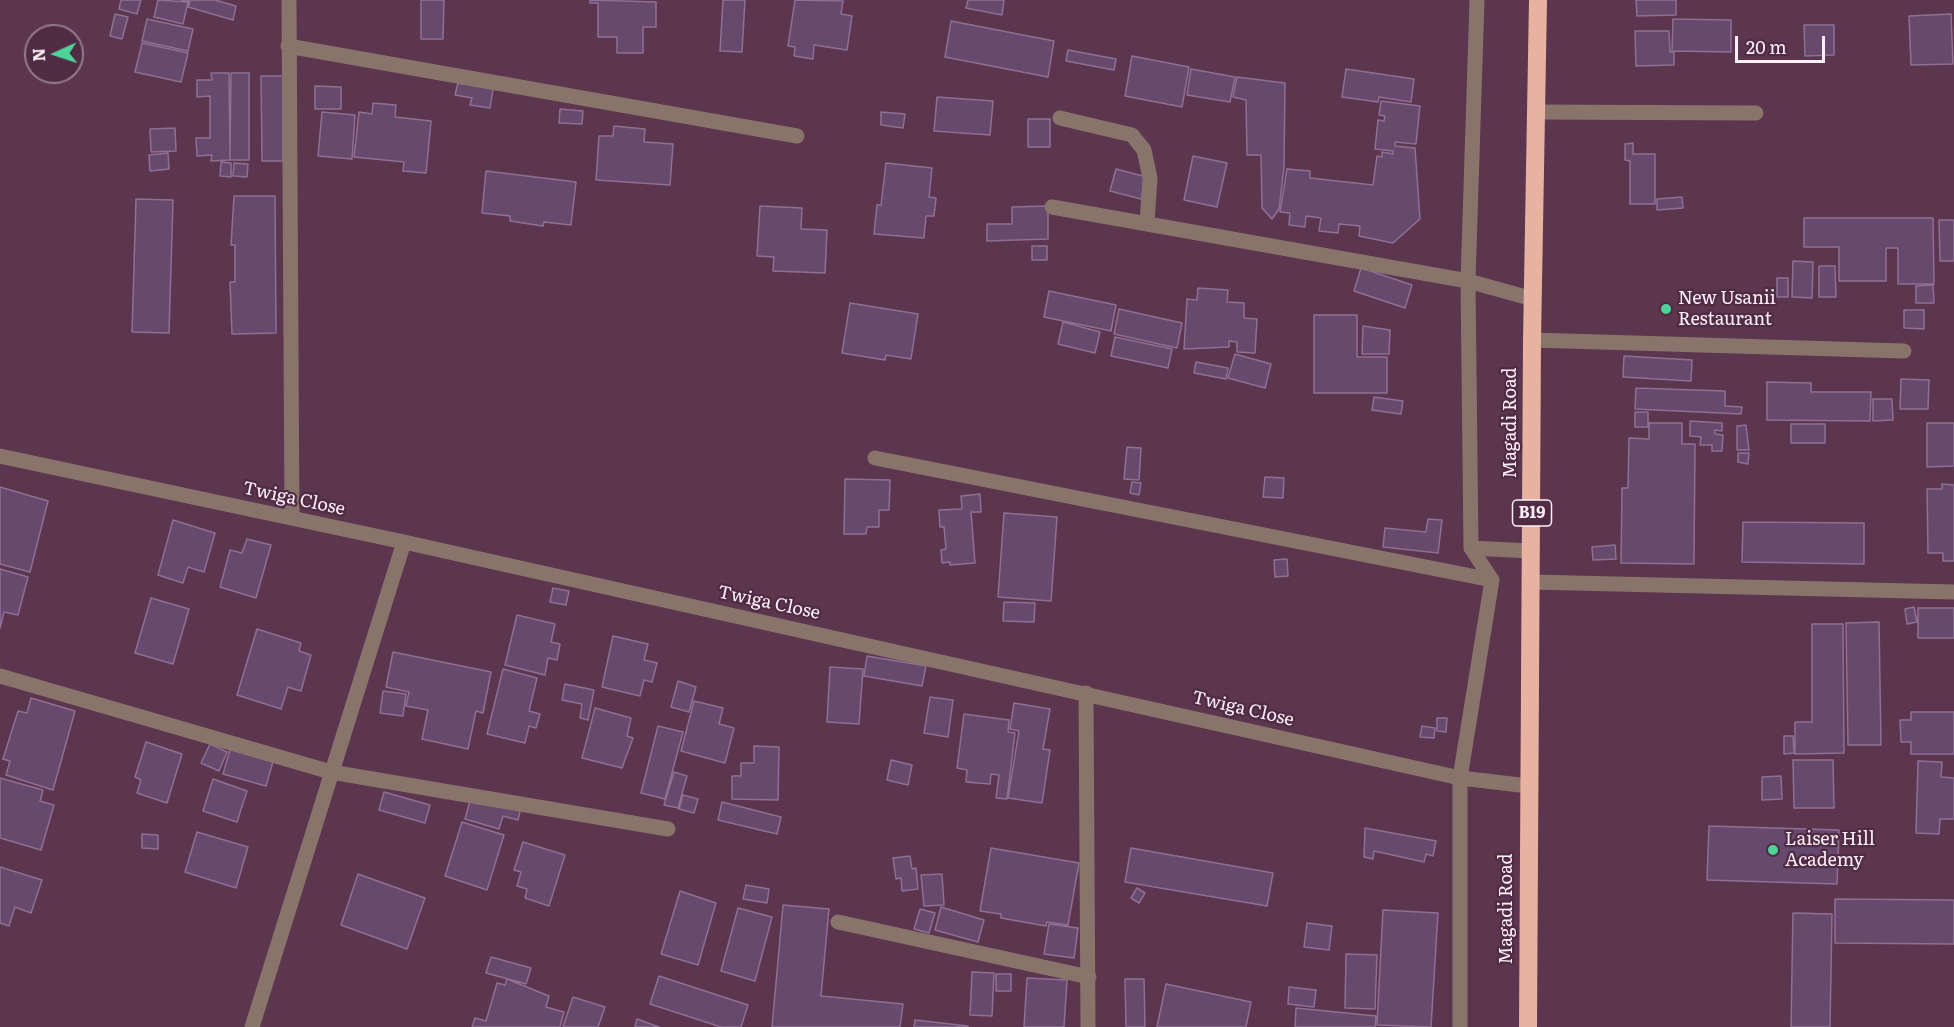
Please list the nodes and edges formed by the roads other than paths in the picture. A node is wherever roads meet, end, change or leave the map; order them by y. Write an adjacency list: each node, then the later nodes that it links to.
1 (289, 0): 4 (street)
2 (1477, 0): 11 (street)
3 (1538, 0): 5 (highway, Magadi Road / B19)
4 (288, 46): 8 (street); 17 (street)
5 (1535, 112): 6 (street); 12 (highway, Magadi Road / B19)
6 (1756, 113)
7 (1059, 118): 10 (street)
8 (797, 136)
9 (1052, 207): 10 (street)
10 (1147, 223): 11 (street)
11 (1468, 281): 12 (street); 19 (street)
12 (1533, 299): 13 (highway, Magadi Road / B19)
13 (1532, 340): 14 (street); 20 (highway, Magadi Road / B19)
14 (1904, 351)
15 (0, 456): 17 (street, Twiga Close)
16 (876, 458): 21 (street)
17 (292, 518): 18 (street, Twiga Close)
18 (404, 542): 25 (street, Twiga Close); 26 (street)
19 (1471, 548): 20 (street); 21 (street)
20 (1532, 551): 22 (highway, Magadi Road / B19)
21 (1492, 580): 27 (street)
22 (1531, 582): 23 (street); 28 (highway, Magadi Road / B19)
23 (1954, 592)
24 (0, 676): 26 (street)
25 (1086, 693): 27 (street, Twiga Close); 31 (street)
26 (331, 772): 29 (street); 32 (street)
27 (1460, 778): 28 (street, Twiga Close); 34 (street)
28 (1529, 786): 35 (highway, Magadi Road / B19)
29 (668, 830)
30 (838, 922): 31 (street)
31 (1089, 977): 33 (street)
32 (252, 1027)
33 (1088, 1027)
34 (1460, 1027)
35 (1528, 1027)

